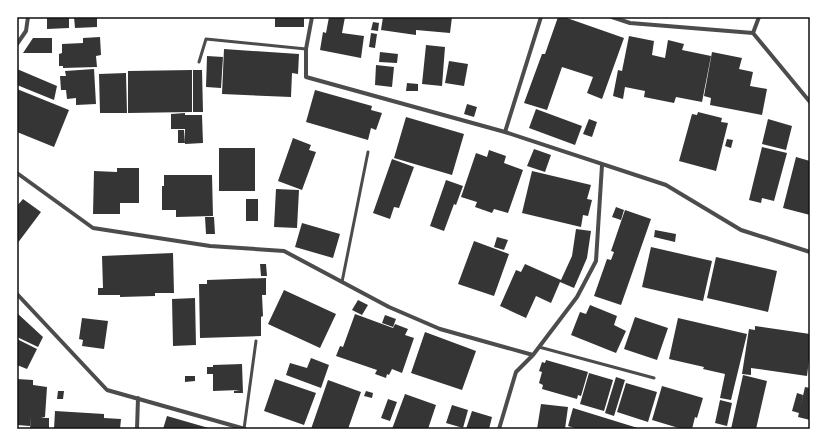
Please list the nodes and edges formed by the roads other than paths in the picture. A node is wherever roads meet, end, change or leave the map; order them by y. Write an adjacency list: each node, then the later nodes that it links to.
1 (28, 17): 7 (street)
2 (312, 17): 8 (street)
3 (541, 17): 11 (street)
4 (612, 17): 6 (street)
5 (759, 17): 6 (street)
6 (753, 33): 10 (street)
7 (17, 44)
8 (306, 49): 9 (lane); 11 (street)
9 (199, 62)
10 (810, 102)
11 (505, 132): 13 (street)
12 (368, 152): 16 (lane)
13 (602, 164): 15 (street); 19 (street)
14 (17, 173): 16 (street)
15 (810, 252)
16 (342, 282): 20 (street)
17 (17, 294): 22 (street)
18 (256, 342): 24 (lane)
19 (539, 347): 20 (street); 21 (lane)
20 (533, 355): 25 (street)
21 (654, 378)
22 (138, 398): 23 (street); 24 (street)
23 (137, 429)
24 (245, 429)
25 (499, 429)

